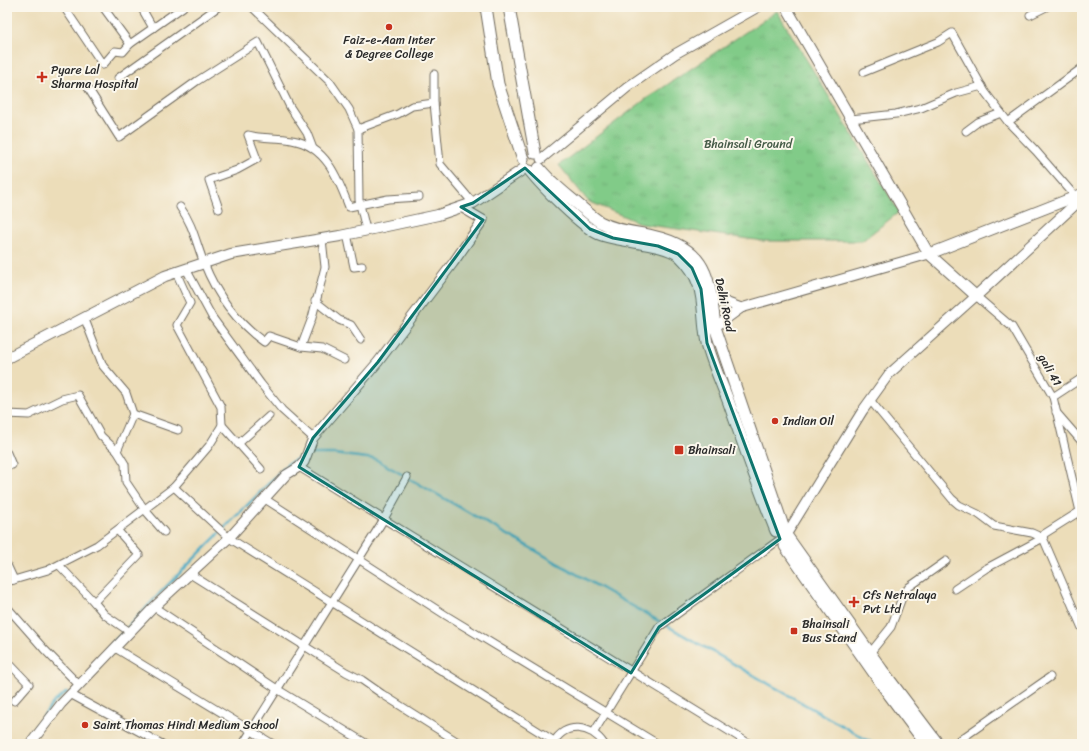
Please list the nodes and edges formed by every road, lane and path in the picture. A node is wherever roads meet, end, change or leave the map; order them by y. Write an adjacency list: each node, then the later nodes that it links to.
1 (64, 7): 14 (street)
2 (103, 7): 14 (street)
3 (141, 7): 13 (street)
4 (183, 7): 13 (street)
5 (218, 7): 18 (street)
6 (252, 7): 25 (street)
7 (486, 7): 28 (main road)
8 (509, 7): 28 (main road)
9 (758, 7): 28 (street)
10 (786, 7): 23 (main road)
11 (1046, 7): 12 (street)
12 (1030, 15)
13 (153, 28): 14 (street)
14 (130, 44)
15 (1082, 68): 24 (street)
16 (864, 72): 19 (street)
17 (434, 74): 21 (street)
18 (118, 78)
19 (982, 86): 22 (street); 23 (street)
20 (88, 88): 27 (street)
21 (434, 103): 25 (street); 31 (street)
22 (1001, 113): 24 (street); 26 (street)
23 (851, 119): 39 (main road)
24 (1008, 122): 29 (street)
25 (358, 129): 32 (street)
26 (966, 131)
27 (312, 146): 32 (street); 35 (street)
28 (532, 163): 31 (main road); 44 (main road, Delhi Road)
29 (1080, 196): 39 (main road); 43 (main road)
30 (419, 197): 32 (street)
31 (473, 202): 34 (main road)
32 (360, 206): 36 (street)
33 (180, 207): 40 (street)
34 (461, 207): 36 (main road); 62 (street)
35 (219, 210)
36 (366, 230): 37 (main road)
37 (347, 234): 38 (main road); 41 (street)
38 (322, 239): 40 (main road); 45 (street)
39 (929, 254): 43 (main road); 46 (street)
40 (204, 263): 42 (main road); 50 (street)
41 (362, 266)
42 (181, 270): 47 (main road); 60 (street); 62 (street)
43 (976, 296): 54 (street, gali 41); 55 (street)
44 (707, 297): 46 (street); 48 (main road, Delhi Road)
45 (316, 301): 49 (street); 50 (street)
46 (741, 308): 48 (street)
47 (84, 317): 51 (main road); 58 (street)
48 (710, 328): 79 (main road, Delhi Road)
49 (360, 340)
50 (301, 347): 52 (street)
51 (7, 358)
52 (344, 360)
53 (1082, 378): 54 (street)
54 (1053, 397): 56 (street, gali 41)
55 (870, 400): 79 (street); 81 (street)
56 (1055, 412): 63 (street); 74 (street, gali 41)
57 (7, 414): 65 (street)
58 (133, 414): 61 (street); 65 (street)
59 (269, 416): 64 (street)
60 (222, 425): 64 (street); 71 (street)
61 (178, 430)
62 (311, 442): 67 (street)
63 (1082, 442)
64 (238, 444): 69 (street)
65 (117, 451): 73 (street)
66 (7, 453): 68 (street)
67 (302, 464): 72 (street); 75 (street)
68 (12, 465)
69 (261, 469)
70 (407, 477): 75 (street)
71 (174, 487): 73 (street); 80 (street)
72 (265, 499): 80 (street); 82 (street)
73 (145, 510): 77 (street); 78 (street)
74 (1081, 510): 76 (street, gali 41); 81 (street)
75 (384, 519): 82 (street); 99 (street)
76 (1082, 520)
77 (118, 530): 84 (street); 89 (street)
78 (164, 532)
79 (783, 537): 97 (main road); 99 (street); 120 (main road)
80 (229, 538): 86 (street); 90 (street)
81 (1043, 538): 88 (street); 93 (street)
82 (359, 558): 90 (street); 105 (street)
83 (946, 561): 97 (street)
84 (59, 564): 87 (street); 89 (street)
85 (7, 565): 87 (street)
86 (190, 574): 92 (street); 95 (street)
87 (10, 580)
88 (955, 589)
89 (94, 602): 94 (street)
90 (332, 602): 95 (street); 109 (street)
91 (7, 607): 101 (street)
92 (154, 607): 94 (street); 102 (street)
93 (1082, 628)
94 (130, 632): 96 (street)
95 (304, 646): 102 (street); 115 (street)
96 (115, 648): 101 (street); 106 (street)
97 (870, 653): 121 (main road)
98 (7, 661): 104 (street)
99 (631, 673): 105 (street); 119 (street)
100 (1050, 676): 122 (street)
101 (79, 685): 103 (street)
102 (277, 689): 106 (street); 114 (street)
103 (70, 694): 110 (street); 111 (street)
104 (14, 701)
105 (606, 712): 107 (street); 108 (street)
106 (251, 731): 112 (street); 113 (street)
107 (594, 732): 109 (street); 116 (street)
108 (646, 737): 117 (street); 118 (street)
109 (553, 742)
110 (30, 744)
111 (162, 744)
112 (243, 744)
113 (273, 744)
114 (367, 744)
115 (461, 744)
116 (604, 744)
117 (642, 744)
118 (658, 744)
119 (750, 744)
120 (926, 744)
121 (938, 744)
122 (954, 744)

